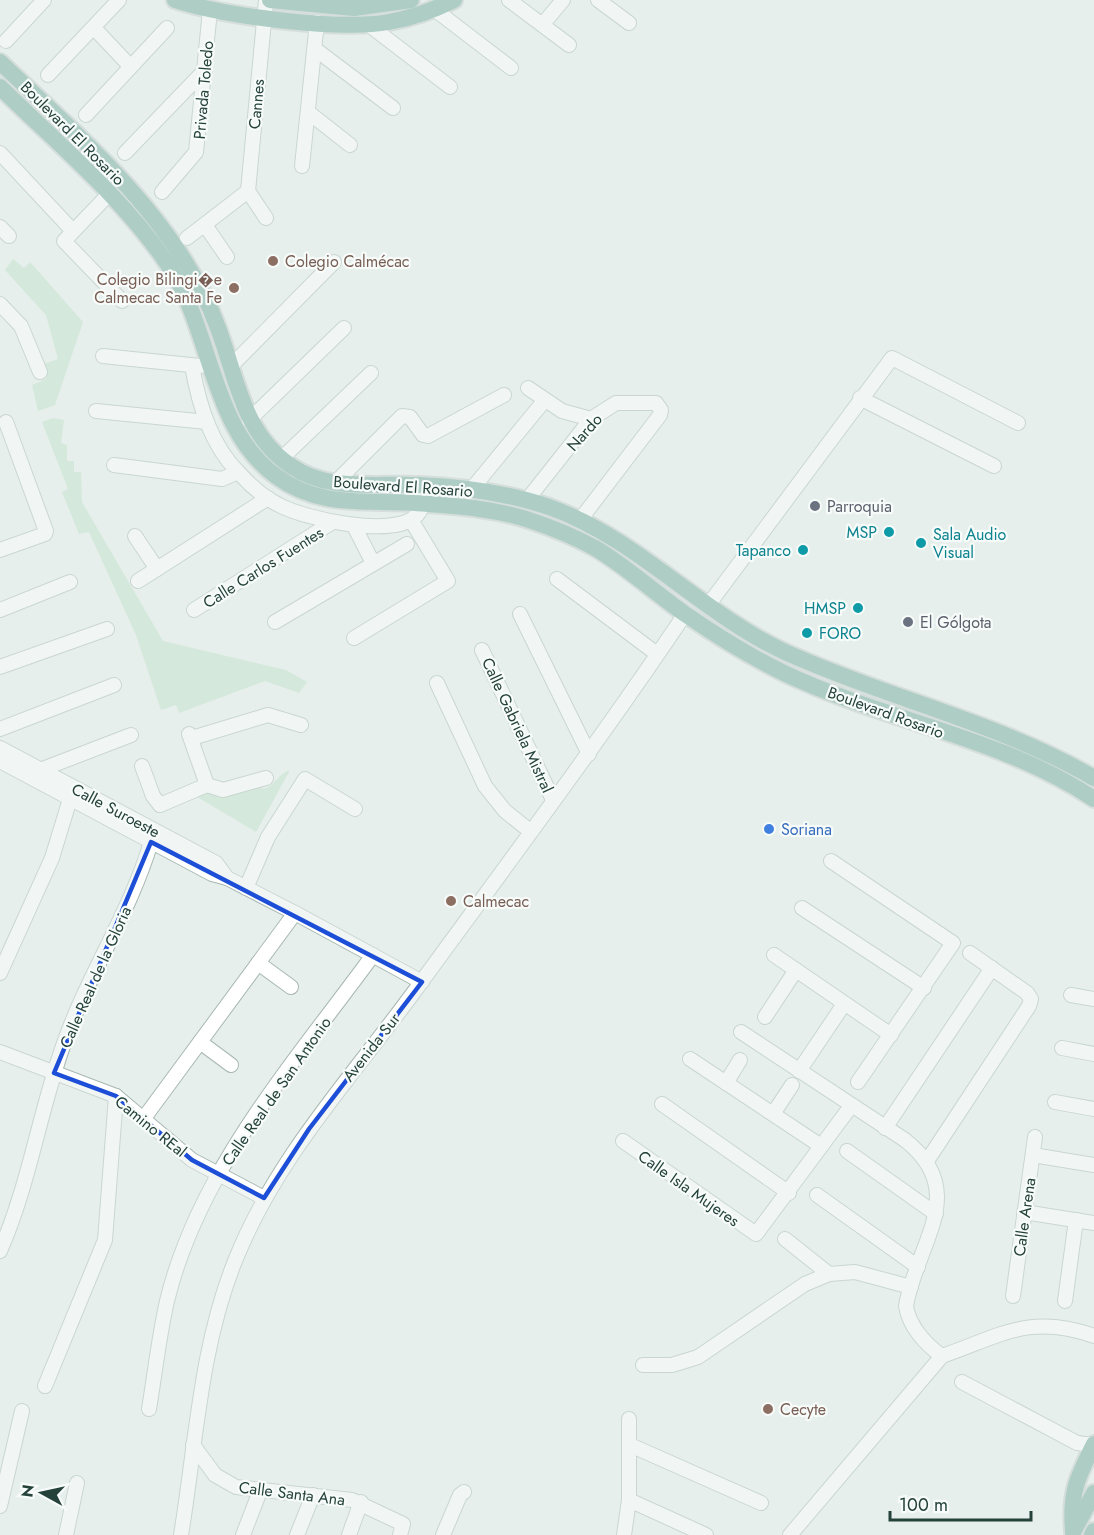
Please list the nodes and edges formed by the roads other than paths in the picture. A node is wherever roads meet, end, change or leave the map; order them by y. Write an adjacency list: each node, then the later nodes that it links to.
1 (44, 0): 20 (street)
2 (119, 0): 18 (street)
3 (175, 0): 12 (main road)
4 (266, 0): 13 (street, Cannes)
5 (270, 0): 6 (main road)
6 (411, 0)
7 (454, 0): 11 (main road)
8 (509, 0): 16 (street)
9 (563, 0): 16 (street)
10 (598, 0): 15 (street)
11 (434, 9): 17 (main road); 25 (street)
12 (210, 10): 13 (main road); 26 (street, Privada Toledo)
13 (263, 17): 14 (main road); 37 (street, Cannes)
14 (317, 22): 17 (main road); 22 (street)
15 (629, 23)
16 (543, 24): 21 (street)
17 (369, 25): 29 (street)
18 (94, 28): 24 (street); 27 (street)
19 (167, 28): 24 (street)
20 (6, 41)
21 (569, 45)
22 (315, 49): 30 (street); 31 (street)
23 (0, 62): 51 (main road, Boulevard El Rosario)
24 (130, 66): 32 (street)
25 (511, 68)
26 (205, 70): 35 (street); 38 (street, Privada Toledo)
27 (48, 75)
28 (0, 87): 39 (main road, Boulevard El Rosario)
29 (450, 87)
30 (393, 108)
31 (308, 112): 33 (street); 36 (street)
32 (86, 115)
33 (350, 145)
34 (0, 153): 42 (street)
35 (125, 153)
36 (302, 166)
37 (248, 191): 40 (street); 41 (street)
38 (162, 192)
39 (109, 194): 42 (street); 50 (main road, Boulevard El Rosario)
40 (266, 218)
41 (205, 225): 43 (street); 44 (street)
42 (72, 230): 46 (street)
43 (187, 238)
44 (227, 257)
45 (334, 262): 51 (street)
46 (122, 301)
47 (0, 304): 53 (street)
48 (344, 328): 61 (street)
49 (103, 356): 52 (street)
50 (212, 365): 52 (street); 74 (main road, Boulevard El Rosario)
51 (232, 365): 61 (main road, Boulevard El Rosario)
52 (192, 366): 63 (street)
53 (40, 372)
54 (371, 373): 65 (street)
55 (528, 388): 58 (street)
56 (504, 396): 69 (street)
57 (860, 398): 64 (street); 67 (street); 87 (street)
58 (544, 401): 60 (street); 71 (street)
59 (96, 411): 63 (street)
60 (591, 419): 73 (street, Nardo); 76 (street, Nardo)
61 (249, 420): 65 (main road, Boulevard El Rosario)
62 (6, 422): 81 (street)
63 (207, 422): 68 (street)
64 (1018, 423)
65 (281, 459): 69 (main road, Boulevard El Rosario)
66 (114, 465): 68 (street)
67 (994, 466)
68 (238, 472): 72 (street)
69 (335, 483): 70 (main road, Boulevard El Rosario)
70 (420, 485): 71 (main road, Boulevard El Rosario); 74 (street)
71 (471, 490): 73 (main road, Boulevard El Rosario)
72 (268, 498): 77 (street); 83 (street)
73 (527, 500): 76 (main road, Boulevard El Rosario)
74 (422, 504): 75 (street); 91 (main road, Boulevard El Rosario)
75 (411, 520): 78 (street); 94 (street)
76 (580, 520): 87 (main road, Boulevard El Rosario)
77 (331, 523): 78 (street); 89 (street, Calle Carlos Fuentes)
78 (354, 526): 82 (street)
79 (135, 536): 83 (street)
80 (407, 544): 82 (street)
81 (0, 550)
82 (373, 563): 92 (street)
83 (157, 569): 85 (street)
84 (557, 579): 96 (street)
85 (138, 581)
86 (70, 582): 88 (street)
87 (709, 604): 97 (main road, Boulevard Rosario)
88 (0, 610)
89 (194, 610)
90 (520, 614): 106 (street)
91 (685, 614): 96 (street, Avenida Sur); 99 (main road, Boulevard Rosario)
92 (275, 621)
93 (107, 629): 98 (street)
94 (354, 638)
95 (482, 650): 115 (street, Calle Gabriela Mistral)
96 (657, 654): 106 (street, Avenida Sur)
97 (797, 656): 99 (main road); 111 (main road, Boulevard Rosario)
98 (0, 667)
99 (787, 674): 114 (main road, Boulevard Rosario)
100 (437, 683): 119 (street)
101 (114, 685): 103 (street)
102 (301, 725): 112 (street)
103 (0, 729)
104 (131, 735): 109 (street)
105 (0, 748): 109 (street, Calle Suroeste)
106 (589, 754): 115 (street, Avenida Sur)
107 (0, 761): 113 (street, Calle Suroeste)
108 (142, 766): 116 (street)
109 (40, 770): 118 (street, Calle Suroeste)
110 (266, 778): 112 (street)
111 (1094, 778)
112 (207, 785): 116 (street)
113 (70, 799): 120 (street, Calle Suroeste); 132 (street)
114 (1094, 799)
115 (553, 800): 119 (street, Avenida Sur)
116 (160, 805): 118 (street)
117 (355, 809): 123 (street)
118 (148, 826): 122 (street, Calle Suroeste)
119 (530, 831): 133 (street, Avenida Sur)
120 (151, 842): 122 (street, Calle Suroeste); 150 (street, Calle Real de la Gloria)
121 (831, 861): 135 (street)
122 (227, 878): 123 (street, Calle Suroeste)
123 (246, 888): 125 (street, Calle Suroeste)
124 (802, 908): 135 (street)
125 (295, 913): 127 (street, Calle Suroeste); 129 (street)
126 (970, 953): 130 (street)
127 (373, 955): 133 (street, Calle Suroeste); 169 (street, Calle Real de San Antonio)
128 (774, 955): 131 (street)
129 (258, 963): 134 (street); 142 (street)
130 (992, 968): 161 (street); 167 (street)
131 (796, 970): 138 (street); 139 (street)
132 (0, 973)
133 (422, 982): 172 (street, Avenida Sur)
134 (291, 987)
135 (924, 988): 141 (street)
136 (1071, 995): 137 (street)
137 (1094, 999)
138 (844, 1004): 141 (street); 149 (street)
139 (765, 1017)
140 (741, 1032): 149 (street)
141 (891, 1035): 151 (street)
142 (200, 1042): 148 (street); 160 (street)
143 (1062, 1048): 145 (street)
144 (0, 1052): 150 (street, Camino REal)
145 (1094, 1054)
146 (690, 1059): 152 (street)
147 (740, 1060): 152 (street)
148 (231, 1065)
149 (799, 1071): 157 (street)
150 (54, 1073): 154 (street, Camino REal); 178 (street, Calle Real de la Gloria)
151 (858, 1082)
152 (726, 1083): 159 (street)
153 (792, 1085): 159 (street)
154 (116, 1096): 160 (street, Camino REal); 188 (street)
155 (1055, 1102): 158 (street)
156 (662, 1104): 170 (street)
157 (851, 1106): 161 (street); 164 (street)
158 (1094, 1109)
159 (773, 1114): 164 (street)
160 (144, 1118): 169 (street, Camino REal)
161 (885, 1128): 167 (street)
162 (1035, 1137): 166 (street, Calle Arena)
163 (623, 1141): 170 (street, Calle Isla Mujeres)
164 (821, 1146): 170 (street)
165 (847, 1151): 174 (street)
166 (1033, 1155): 168 (street); 173 (street, Calle Arena)
167 (927, 1161): 174 (street)
168 (1094, 1165)
169 (219, 1175): 172 (street, Camino REal); 189 (street, Calle Real de San Antonio)
170 (789, 1193)
171 (817, 1195): 179 (street)
172 (264, 1198): 192 (street, Avenida Sur)
173 (1024, 1212): 175 (street); 182 (street, Calle Arena)
174 (936, 1214): 179 (street)
175 (1076, 1220): 176 (street); 183 (street)
176 (1094, 1223)
177 (785, 1239): 180 (street)
178 (0, 1251)
179 (918, 1267): 181 (street)
180 (830, 1274): 181 (street); 186 (street)
181 (910, 1287): 185 (street)
182 (1013, 1296)
183 (1065, 1301)
184 (1094, 1336): 185 (street)
185 (942, 1356): 215 (street)
186 (643, 1365)
187 (962, 1382): 194 (street)
188 (45, 1386)
189 (149, 1409)
190 (22, 1412): 203 (street)
191 (629, 1419): 193 (street)
192 (193, 1445): 196 (street, Calle Santa Ana); 208 (street, Avenida Sur)
193 (630, 1446): 200 (street); 202 (street)
194 (1088, 1448): 206 (main road)
195 (77, 1483): 207 (street)
196 (260, 1491): 199 (street, Calle Santa Ana); 209 (street)
197 (464, 1492): 212 (street)
198 (1094, 1493): 206 (main road)
199 (313, 1495): 201 (street, Calle Santa Ana); 210 (street)
200 (628, 1500): 213 (street); 214 (street)
201 (361, 1502): 204 (street, Calle Santa Ana); 211 (street)
202 (761, 1503)
203 (0, 1506)
204 (402, 1530)
205 (1094, 1531): 216 (main road)
206 (1072, 1533)
207 (66, 1535)
208 (181, 1535)
209 (243, 1535)
210 (297, 1535)
211 (349, 1535)
212 (443, 1535)
213 (624, 1535)
214 (706, 1535)
215 (790, 1535)
216 (1092, 1535)

